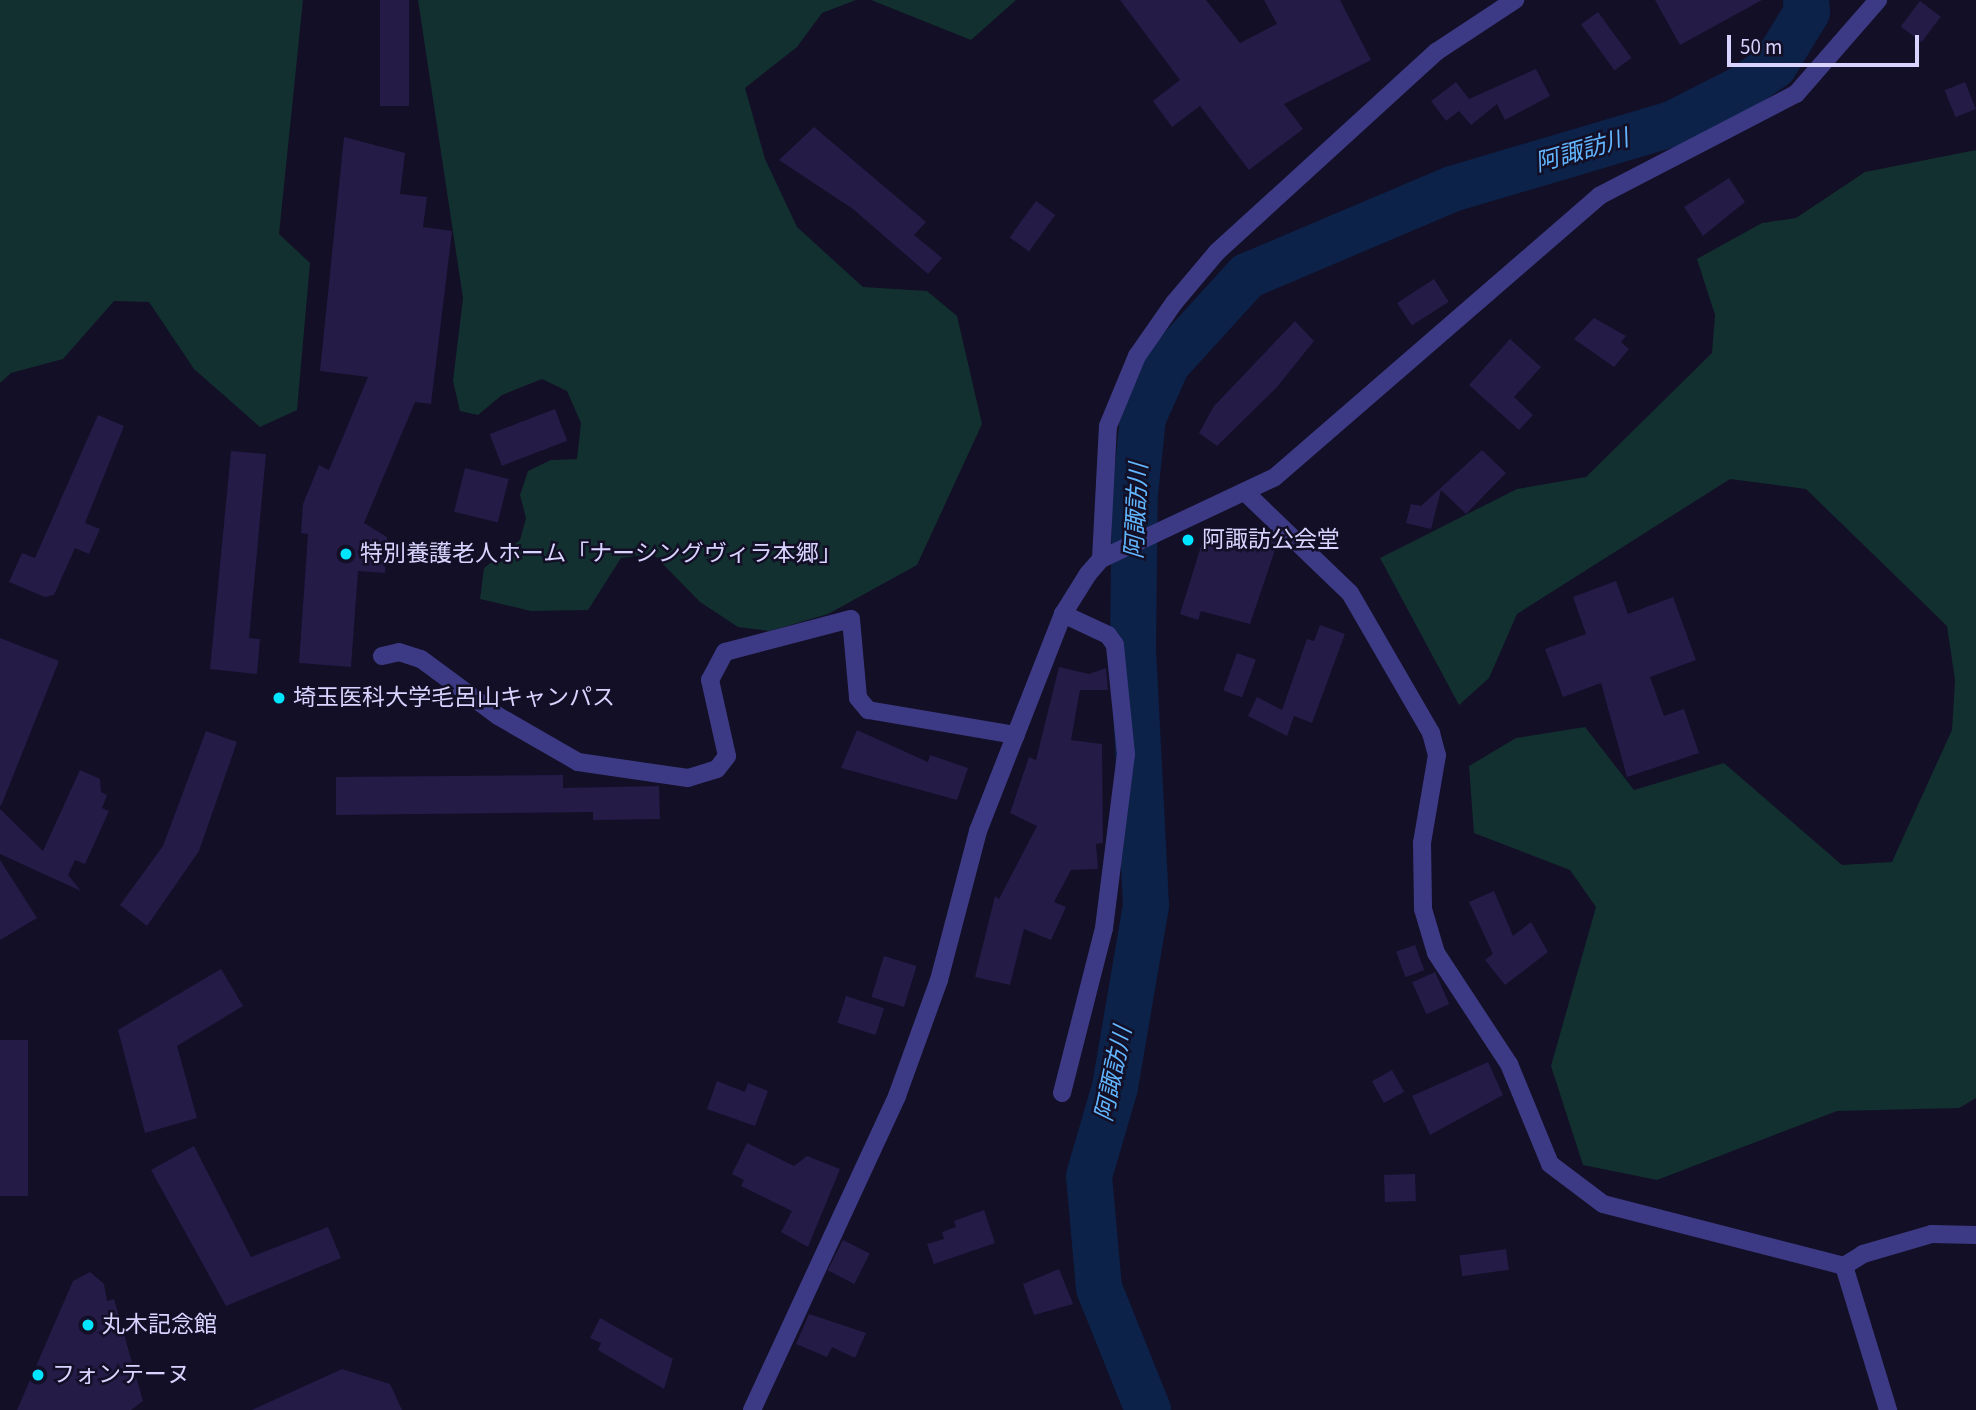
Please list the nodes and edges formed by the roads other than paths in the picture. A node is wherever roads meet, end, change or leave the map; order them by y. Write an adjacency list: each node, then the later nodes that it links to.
1 (1514, 0): 4 (street)
2 (1878, 0): 3 (street)
3 (1248, 495): 4 (street); 10 (street)
4 (1101, 559): 5 (street)
5 (1063, 614): 7 (street); 8 (street)
6 (382, 656): 7 (street)
7 (1016, 735): 11 (street)
8 (1062, 1093)
9 (1976, 1235): 10 (street)
10 (1844, 1266): 12 (street)
11 (752, 1410)
12 (1888, 1410)

